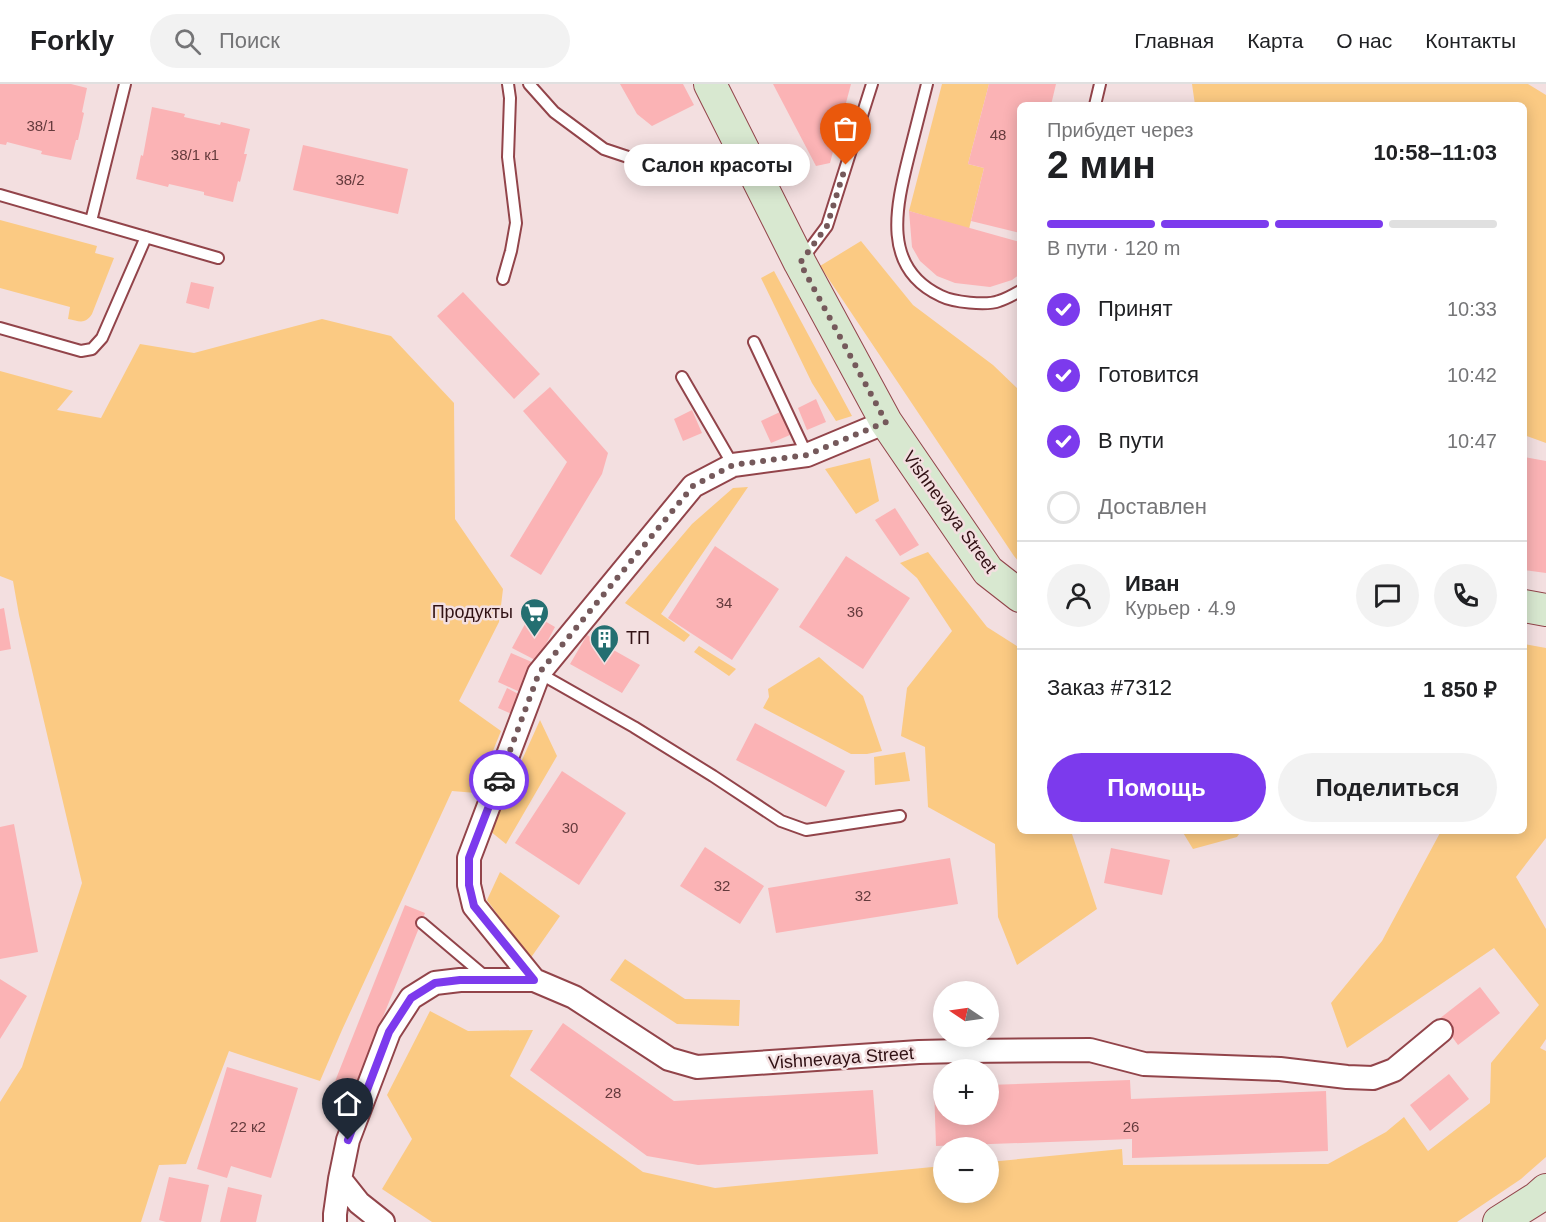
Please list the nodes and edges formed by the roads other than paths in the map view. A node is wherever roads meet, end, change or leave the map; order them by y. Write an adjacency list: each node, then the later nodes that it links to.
1 (125, 84): 11 (lane)
2 (508, 84): 15 (lane)
3 (529, 84): 9 (lane)
4 (710, 84): 9 (street, Vishnevaya Street)
5 (872, 84): 14 (lane)
6 (927, 84): 16 (lane)
7 (1100, 84): 8 (lane)
8 (1096, 102)
9 (745, 153): 14 (street, Vishnevaya Street)
10 (0, 195): 11 (lane)
11 (91, 221): 12 (lane)
12 (147, 237): 13 (lane); 17 (lane)
13 (218, 258)
14 (800, 263): 20 (street, Vishnevaya Street)
15 (503, 279)
16 (1017, 292)
17 (0, 328)
18 (754, 342): 21 (lane)
19 (682, 377): 22 (lane)
20 (886, 422): 21 (street, Vishnevaya Street); 23 (street, Vishnevaya Street)
21 (807, 455): 22 (street, Vishnevaya Street)
22 (733, 465): 26 (street, Vishnevaya Street)
23 (1017, 594)
24 (1527, 607): 25 (street)
25 (1546, 610)
26 (539, 673): 27 (lane); 30 (street, Vishnevaya Street)
27 (900, 816)
28 (422, 923): 29 (lane)
29 (490, 980): 30 (street, Vishnevaya Street); 32 (street, Vishnevaya Street)
30 (534, 980): 31 (street, Vishnevaya Street)
31 (1441, 1031)
32 (340, 1179): 34 (street, Vishnevaya Street); 35 (street)
33 (1546, 1190): 36 (street)
34 (335, 1222)
35 (383, 1222)
36 (1498, 1222)

